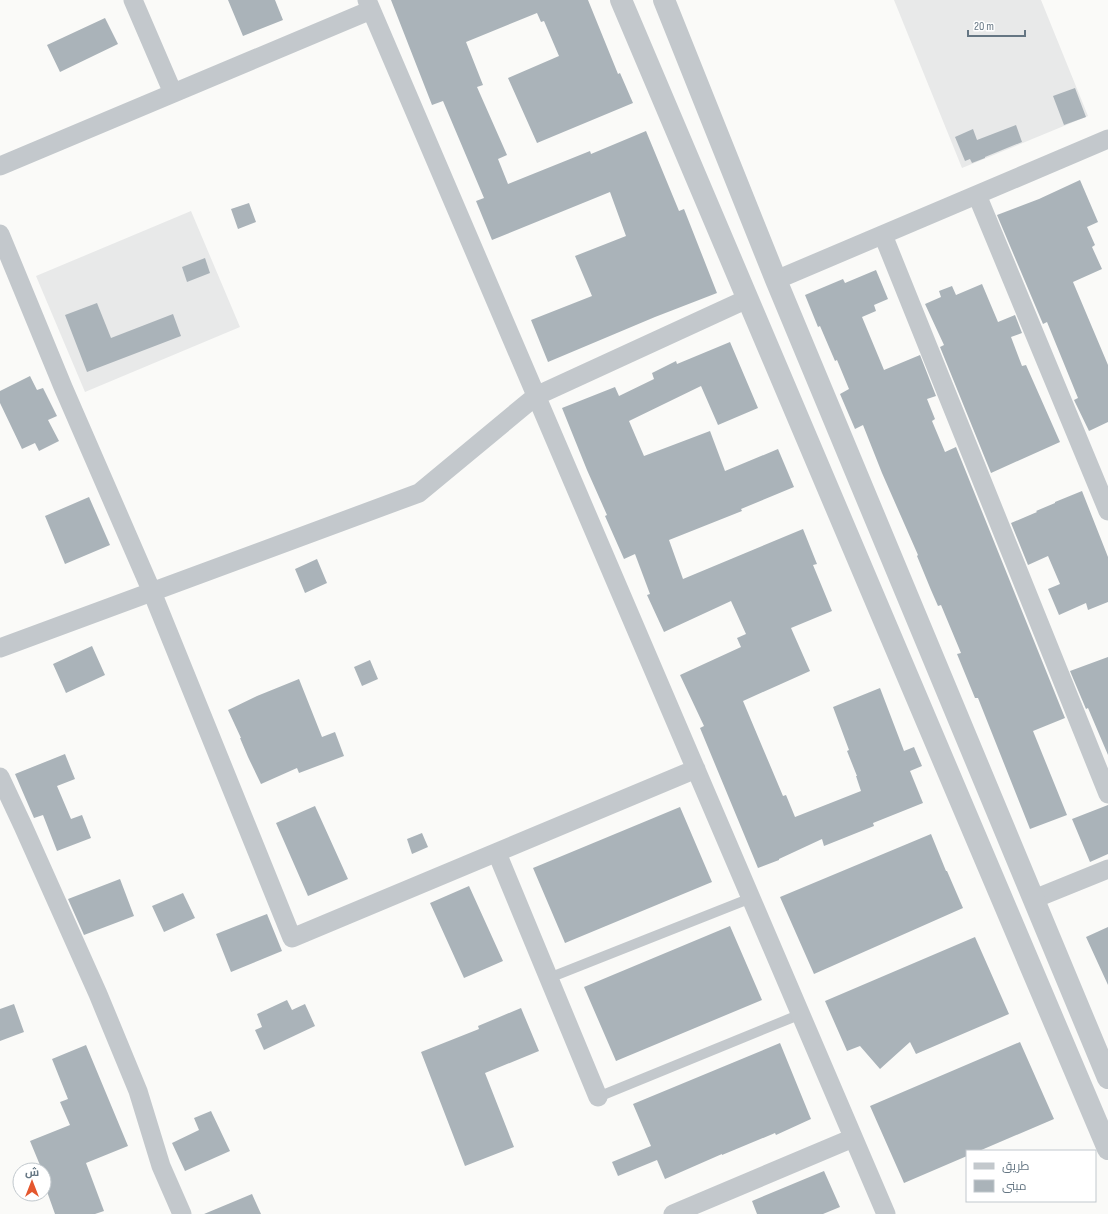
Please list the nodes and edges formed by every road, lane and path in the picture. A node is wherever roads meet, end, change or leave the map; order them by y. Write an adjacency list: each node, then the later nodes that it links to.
1 (133, 0): 5 (street)
2 (621, 0): 12 (street)
3 (664, 0): 11 (street)
4 (369, 5): 5 (street); 13 (street)
5 (173, 93): 7 (street)
6 (1108, 139): 8 (street)
7 (0, 166)
8 (977, 195): 10 (street); 14 (street)
9 (0, 234): 15 (street)
10 (883, 235): 11 (street); 19 (street)
11 (776, 280): 23 (street)
12 (747, 299): 13 (street); 29 (street)
13 (536, 396): 15 (street); 17 (street)
14 (1108, 511)
15 (152, 592): 16 (street); 20 (street)
16 (0, 648)
17 (696, 769): 20 (street); 22 (street)
18 (0, 777): 30 (street)
19 (1108, 794)
20 (497, 853): 24 (street)
21 (1108, 869): 23 (street)
22 (751, 898): 24 (lane); 25 (street)
23 (1034, 899): 26 (street)
24 (549, 978): 27 (street)
25 (801, 1014): 27 (lane); 28 (street)
26 (1108, 1078)
27 (598, 1097)
28 (853, 1138): 31 (street); 32 (street)
29 (1108, 1150)
30 (182, 1214)
31 (673, 1214)
32 (886, 1214)

